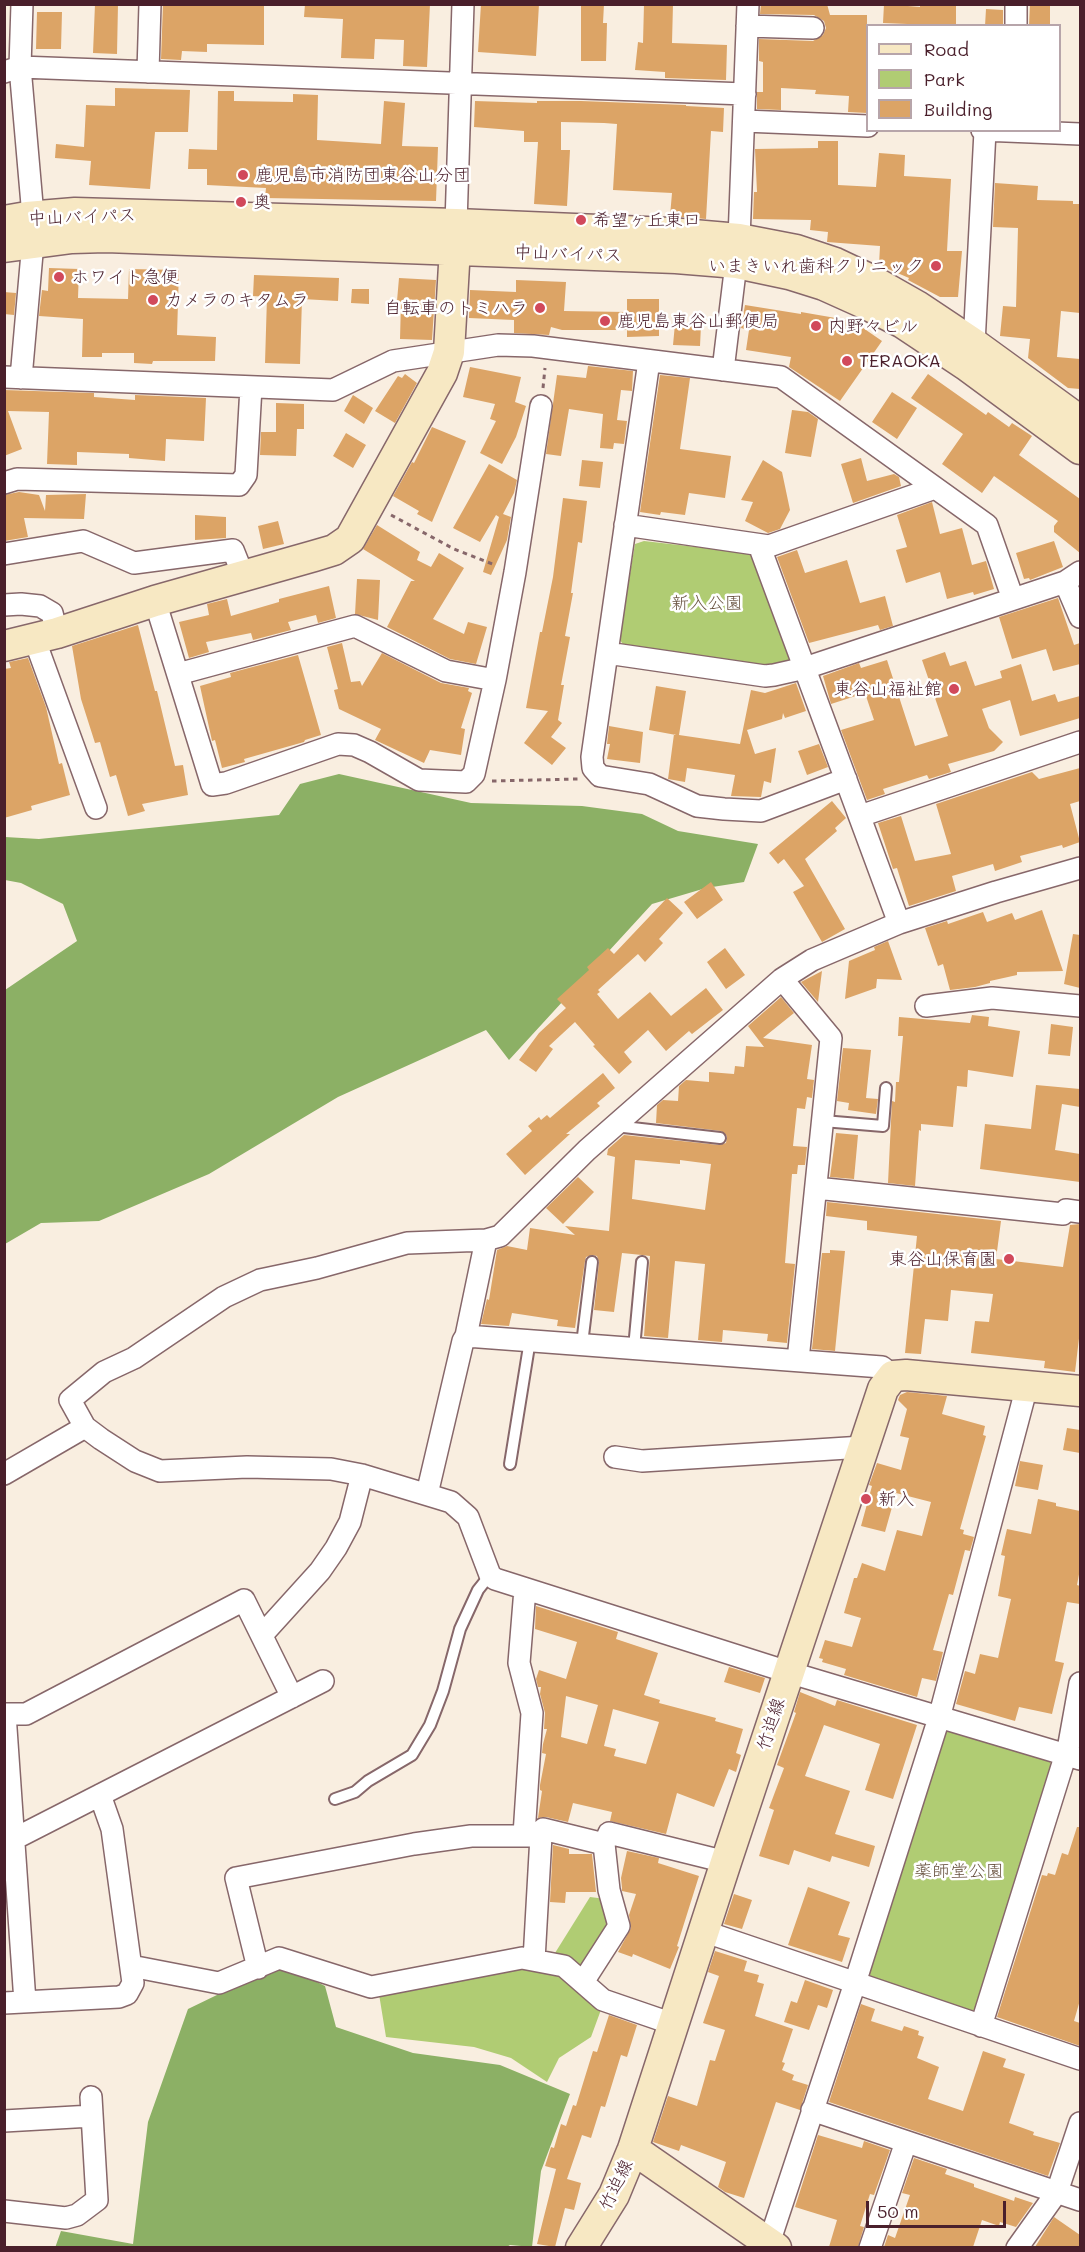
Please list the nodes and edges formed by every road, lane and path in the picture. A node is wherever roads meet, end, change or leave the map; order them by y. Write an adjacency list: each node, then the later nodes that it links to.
1 (22, 4): 9 (street)
2 (150, 4): 10 (street)
3 (463, 4): 11 (street)
4 (748, 4): 7 (street)
5 (1016, 4): 6 (street)
6 (1016, 24)
7 (747, 26): 8 (street); 12 (street)
8 (813, 28)
9 (12, 69): 10 (street); 19 (street)
10 (148, 72): 11 (street)
11 (461, 83): 12 (street); 20 (street)
12 (745, 94): 13 (street)
13 (744, 121): 14 (street); 22 (street)
14 (866, 126)
15 (983, 132): 24 (street)
16 (1035, 132): 17 (street)
17 (1080, 134)
18 (4, 221): 19 (street, 中山バイパス)
19 (33, 229): 20 (street, 中山バイパス); 21 (street, 中山バイパス); 28 (street)
20 (456, 237): 22 (street, 中山バイパス); 23 (street)
21 (4, 247)
22 (738, 251): 24 (street, 中山バイパス); 27 (street)
23 (449, 352): 25 (street); 29 (street); 35 (street)
24 (970, 354): 31 (street, 中山バイパス); 32 (street, 中山バイパス)
25 (649, 361): 27 (street); 36 (street)
26 (552, 362): 30 (path)
27 (723, 370): 34 (street)
28 (13, 378): 29 (street)
29 (250, 387): 33 (street)
30 (541, 406): 39 (street)
31 (1080, 422)
32 (1080, 449)
33 (4, 483)
34 (934, 488): 37 (street); 42 (street)
35 (370, 505): 39 (path); 40 (street)
36 (625, 525): 37 (street); 48 (street)
37 (759, 545): 49 (street)
38 (4, 554): 40 (street)
39 (515, 572): 51 (street)
40 (243, 575): 43 (street)
41 (1073, 577): 42 (street); 45 (street)
42 (1012, 599): 49 (street)
43 (155, 601): 46 (street); 50 (street)
44 (4, 605): 46 (street)
45 (1080, 617)
46 (46, 636): 47 (street); 56 (street)
47 (4, 646)
48 (607, 653): 49 (street); 54 (street)
49 (805, 668): 54 (street)
50 (178, 674): 51 (street); 55 (street)
51 (495, 680): 55 (street)
52 (1080, 742): 57 (street)
53 (584, 779): 55 (path)
54 (846, 779): 57 (street)
55 (466, 782)
56 (96, 808)
57 (860, 816): 59 (street)
58 (1080, 868): 59 (street)
59 (899, 923): 60 (street)
60 (782, 979): 64 (street); 65 (street)
61 (926, 1006): 62 (street)
62 (1080, 1006)
63 (886, 1088): 64 (lane)
64 (823, 1121): 67 (street)
65 (615, 1125): 66 (lane); 69 (street)
66 (720, 1138)
67 (816, 1188): 68 (street); 76 (street)
68 (1080, 1212)
69 (486, 1240): 72 (street); 80 (street)
70 (592, 1262): 74 (lane)
71 (642, 1262): 75 (lane)
72 (466, 1336): 73 (street); 86 (street)
73 (530, 1340): 74 (street); 83 (lane)
74 (582, 1344): 75 (street)
75 (634, 1348): 76 (street)
76 (798, 1360): 77 (street)
77 (893, 1376): 78 (street); 81 (street, 竹迫線)
78 (1027, 1386): 79 (street); 95 (street)
79 (1080, 1391)
80 (85, 1426): 84 (street); 85 (street)
81 (863, 1447): 82 (street); 90 (street, 竹迫線)
82 (615, 1457)
83 (510, 1464)
84 (4, 1474)
85 (362, 1475): 86 (street); 89 (street)
86 (427, 1494): 87 (street)
87 (490, 1575): 88 (street); 98 (lane)
88 (525, 1589): 90 (street); 99 (street)
89 (262, 1635): 93 (street); 94 (street)
90 (789, 1672): 95 (street); 102 (street, 竹迫線)
91 (323, 1681): 93 (street)
92 (1080, 1683): 96 (street)
93 (292, 1697): 97 (street)
94 (5, 1714): 100 (street)
95 (939, 1718): 96 (street); 108 (street)
96 (1073, 1757): 111 (street)
97 (100, 1795): 100 (street); 105 (street)
98 (335, 1799)
99 (532, 1835): 101 (street); 104 (street); 106 (street)
100 (14, 1839): 109 (street)
101 (604, 1844): 102 (street); 107 (street)
102 (726, 1862): 103 (street, 竹迫線)
103 (703, 1931): 108 (street); 110 (street, 竹迫線)
104 (534, 1960): 106 (street); 107 (street)
105 (131, 1966): 106 (street); 109 (street)
106 (258, 1968)
107 (583, 1982): 110 (street)
108 (855, 1983): 111 (street); 113 (street)
109 (15, 2002)
110 (673, 2024): 117 (street, 竹迫線)
111 (981, 2026): 112 (street)
112 (1080, 2059)
113 (812, 2110): 116 (street); 121 (street)
114 (4, 2121): 120 (street)
115 (1080, 2123): 118 (street)
116 (906, 2142): 118 (street); 123 (street)
117 (633, 2149): 121 (street); 122 (street, 竹迫線)
118 (1057, 2192): 119 (street); 124 (street)
119 (1080, 2200)
120 (4, 2211)
121 (773, 2245)
122 (581, 2247)
123 (870, 2247)
124 (1017, 2247)

